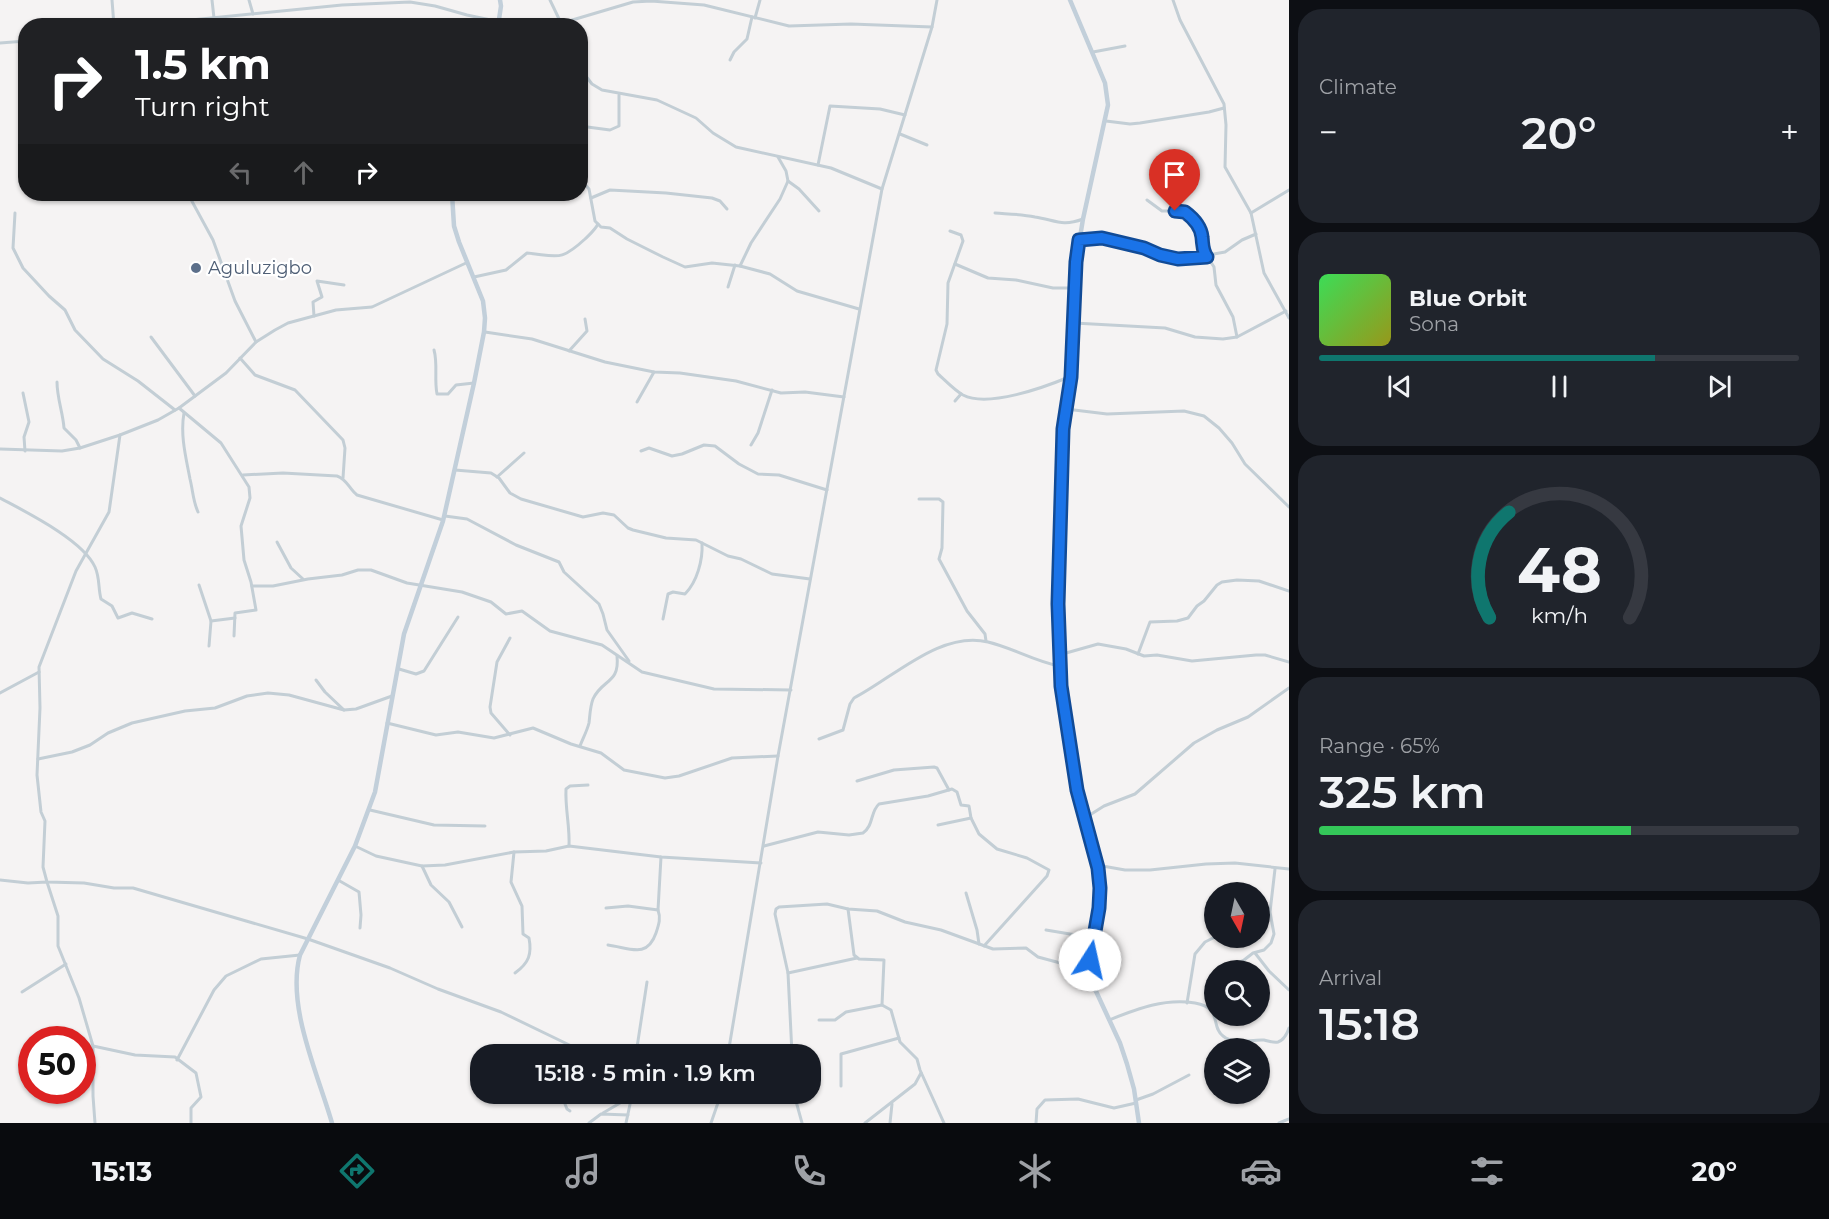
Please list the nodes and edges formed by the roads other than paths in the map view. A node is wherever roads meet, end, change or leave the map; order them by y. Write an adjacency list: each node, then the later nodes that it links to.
1 (112, 0): 14 (street)
2 (213, 0): 15 (street)
3 (249, 0): 13 (street)
4 (340, 0): 12 (street)
5 (500, 0): 17 (main road)
6 (550, 0): 18 (street)
7 (760, 0): 20 (street)
8 (937, 0): 21 (street)
9 (1070, 0): 25 (main road)
10 (1173, 0): 29 (street)
11 (390, 1): 12 (street); 16 (street)
12 (342, 5): 13 (street)
13 (254, 14): 15 (street)
14 (113, 18)
15 (214, 18)
16 (480, 18)
17 (499, 18)
18 (558, 18)
19 (586, 18): 20 (street)
20 (753, 18): 21 (street); 26 (street)
21 (932, 27): 30 (street)
22 (18, 42): 23 (street)
23 (0, 43)
24 (1125, 46): 25 (street)
25 (1091, 53): 31 (main road)
26 (730, 60)
27 (588, 79): 28 (street)
28 (619, 94): 32 (street); 35 (street)
29 (1224, 108): 31 (street); 49 (street)
30 (905, 115): 33 (street); 36 (street)
31 (1106, 121): 50 (main road)
32 (588, 127)
33 (900, 134): 34 (street); 39 (street)
34 (927, 145)
35 (778, 157): 36 (street); 37 (street)
36 (818, 165): 39 (street)
37 (788, 181): 46 (street); 59 (street)
38 (588, 188): 41 (street)
39 (882, 189): 64 (street)
40 (1289, 190): 49 (street)
41 (591, 198): 45 (street); 51 (street)
42 (1147, 200): 55 (street)
43 (192, 201): 73 (street)
44 (452, 201): 56 (main road)
45 (727, 208)
46 (819, 211)
47 (15, 213): 88 (street)
48 (995, 213): 50 (street)
49 (1251, 213): 53 (street)
50 (1083, 219): 54 (main road)
51 (598, 224): 58 (street); 60 (street)
52 (950, 231): 57 (street)
53 (1256, 234): 55 (street); 65 (street)
54 (1079, 240): 55 (street); 63 (main road)
55 (1207, 257): 72 (street)
56 (467, 262): 60 (main road); 66 (street)
57 (954, 264): 63 (street); 83 (street)
58 (735, 265): 59 (street); 62 (street)
59 (740, 266): 64 (street)
60 (473, 278): 70 (main road)
61 (344, 285): 66 (street)
62 (728, 288)
63 (1075, 288): 69 (main road)
64 (859, 309): 85 (street)
65 (1286, 311): 67 (street); 72 (street)
66 (314, 316): 73 (street)
67 (1289, 318)
68 (585, 319): 75 (street)
69 (1074, 323): 72 (street); 78 (main road)
70 (484, 332): 75 (street); 80 (main road)
71 (151, 337): 84 (street)
72 (1237, 337)
73 (256, 342): 76 (street)
74 (434, 350): 80 (street)
75 (569, 351): 77 (street)
76 (240, 358): 84 (street); 101 (street)
77 (654, 372): 81 (street); 87 (street)
78 (1071, 377): 83 (street); 89 (main road)
79 (57, 382): 93 (street)
80 (474, 382): 98 (main road)
81 (772, 390): 85 (street); 92 (street)
82 (23, 393): 95 (street)
83 (961, 394): 86 (street)
84 (195, 396): 88 (street)
85 (844, 397): 102 (street)
86 (955, 401)
87 (637, 402)
88 (177, 409): 90 (street); 91 (street)
89 (1066, 409): 105 (street); 127 (main road)
90 (184, 413): 99 (street); 106 (street)
91 (120, 435): 93 (street); 110 (street)
92 (751, 445)
93 (80, 448): 95 (street)
94 (0, 449): 95 (street)
95 (25, 451)
96 (641, 451): 102 (street)
97 (524, 453): 100 (street)
98 (455, 470): 100 (street); 107 (main road)
99 (243, 475): 101 (street); 115 (street)
100 (498, 477): 109 (street)
101 (343, 478): 107 (street)
102 (827, 490): 112 (street)
103 (0, 498): 110 (street)
104 (919, 499): 124 (street)
105 (1289, 507)
106 (198, 512)
107 (444, 518): 114 (main road); 130 (street)
108 (277, 542): 111 (street)
109 (702, 543): 112 (street); 120 (street)
110 (86, 553): 119 (street); 133 (street)
111 (303, 579): 114 (street); 115 (street)
112 (810, 579): 136 (street)
113 (199, 585): 121 (street)
114 (421, 585): 128 (street); 132 (main road)
115 (252, 586): 118 (street)
116 (1289, 591): 126 (street)
117 (458, 616): 132 (street)
118 (235, 618): 121 (street); 122 (street)
119 (152, 619)
120 (663, 620)
121 (211, 621): 125 (street)
122 (234, 636)
123 (510, 638): 141 (street)
124 (986, 641): 131 (street); 142 (street)
125 (209, 646)
126 (1138, 654): 127 (street); 129 (street)
127 (1059, 655): 131 (main road)
128 (617, 656): 130 (street); 143 (street)
129 (1289, 662)
130 (630, 663): 136 (street)
131 (1059, 666): 150 (main road)
132 (398, 668): 138 (main road)
133 (39, 672): 137 (street); 145 (street)
134 (316, 680): 139 (street)
135 (1289, 688): 150 (street)
136 (791, 690): 144 (street)
137 (0, 693)
138 (392, 696): 139 (street); 140 (main road)
139 (344, 710): 145 (street)
140 (387, 723): 141 (street); 149 (main road)
141 (510, 735): 143 (street)
142 (819, 739)
143 (580, 746): 144 (street)
144 (778, 756): 156 (street)
145 (38, 759): 166 (street)
146 (857, 781): 148 (street)
147 (588, 785): 155 (street)
148 (949, 790): 151 (street); 156 (street)
149 (369, 810): 153 (street); 154 (main road)
150 (1085, 818): 160 (main road)
151 (970, 819): 152 (street); 181 (street)
152 (938, 825)
153 (485, 826)
154 (355, 846): 161 (street); 165 (main road)
155 (570, 846): 157 (street); 158 (street)
156 (764, 846): 159 (street)
157 (514, 852): 161 (street); 189 (street)
158 (661, 858): 159 (street); 170 (street)
159 (760, 863): 203 (street)
160 (1097, 865): 162 (street); 175 (main road)
161 (422, 866): 172 (street)
162 (1275, 869): 163 (street); 171 (street)
163 (1289, 869)
164 (0, 880): 166 (street)
165 (338, 880): 173 (street); 176 (main road)
166 (47, 882): 176 (street); 187 (street)
167 (966, 893): 178 (street)
168 (606, 908): 170 (street)
169 (848, 909): 178 (street); 185 (street); 190 (street)
170 (658, 910): 180 (street)
171 (1270, 916): 179 (street)
172 (462, 927)
173 (360, 928)
174 (1046, 930): 175 (street)
175 (1094, 938): 188 (main road)
176 (308, 939): 184 (main road); 201 (street)
177 (1204, 943): 194 (street)
178 (979, 944): 181 (street)
179 (1270, 944)
180 (608, 945)
181 (984, 946): 188 (street)
182 (1266, 948): 183 (street)
183 (1255, 953): 186 (street); 192 (street)
184 (300, 955): 206 (street); 224 (main road)
185 (856, 958): 190 (street); 195 (street)
186 (1244, 960)
187 (66, 964): 193 (street); 198 (street)
188 (1090, 971): 197 (main road)
189 (515, 973)
190 (789, 973): 204 (street)
191 (647, 982): 202 (street)
192 (1289, 990)
193 (22, 992)
194 (1187, 1003): 197 (street); 199 (street)
195 (882, 1005): 196 (street); 200 (street)
196 (819, 1020)
197 (1109, 1020): 210 (main road)
198 (87, 1026)
199 (1289, 1028)
200 (899, 1038): 207 (street); 209 (street)
201 (565, 1044)
202 (638, 1044)
203 (730, 1044)
204 (792, 1044)
205 (96, 1047): 206 (street)
206 (177, 1060): 223 (street)
207 (921, 1073): 211 (street); 231 (street)
208 (1189, 1075): 210 (street)
209 (841, 1086)
210 (1136, 1101): 232 (street); 233 (main road)
211 (893, 1103): 229 (street); 230 (street)
212 (94, 1104): 222 (street)
213 (566, 1104): 218 (street)
214 (616, 1104): 219 (street)
215 (630, 1104): 220 (street)
216 (718, 1104): 227 (street)
217 (797, 1104): 228 (street)
218 (570, 1111)
219 (601, 1114): 220 (street); 225 (street)
220 (628, 1115): 226 (street)
221 (1289, 1119): 234 (street)
222 (96, 1123)
223 (192, 1123)
224 (332, 1123)
225 (589, 1123)
226 (626, 1123)
227 (711, 1123)
228 (802, 1123)
229 (865, 1123)
230 (890, 1123)
231 (944, 1123)
232 (1036, 1123)
233 (1139, 1123)
234 (1279, 1123)

